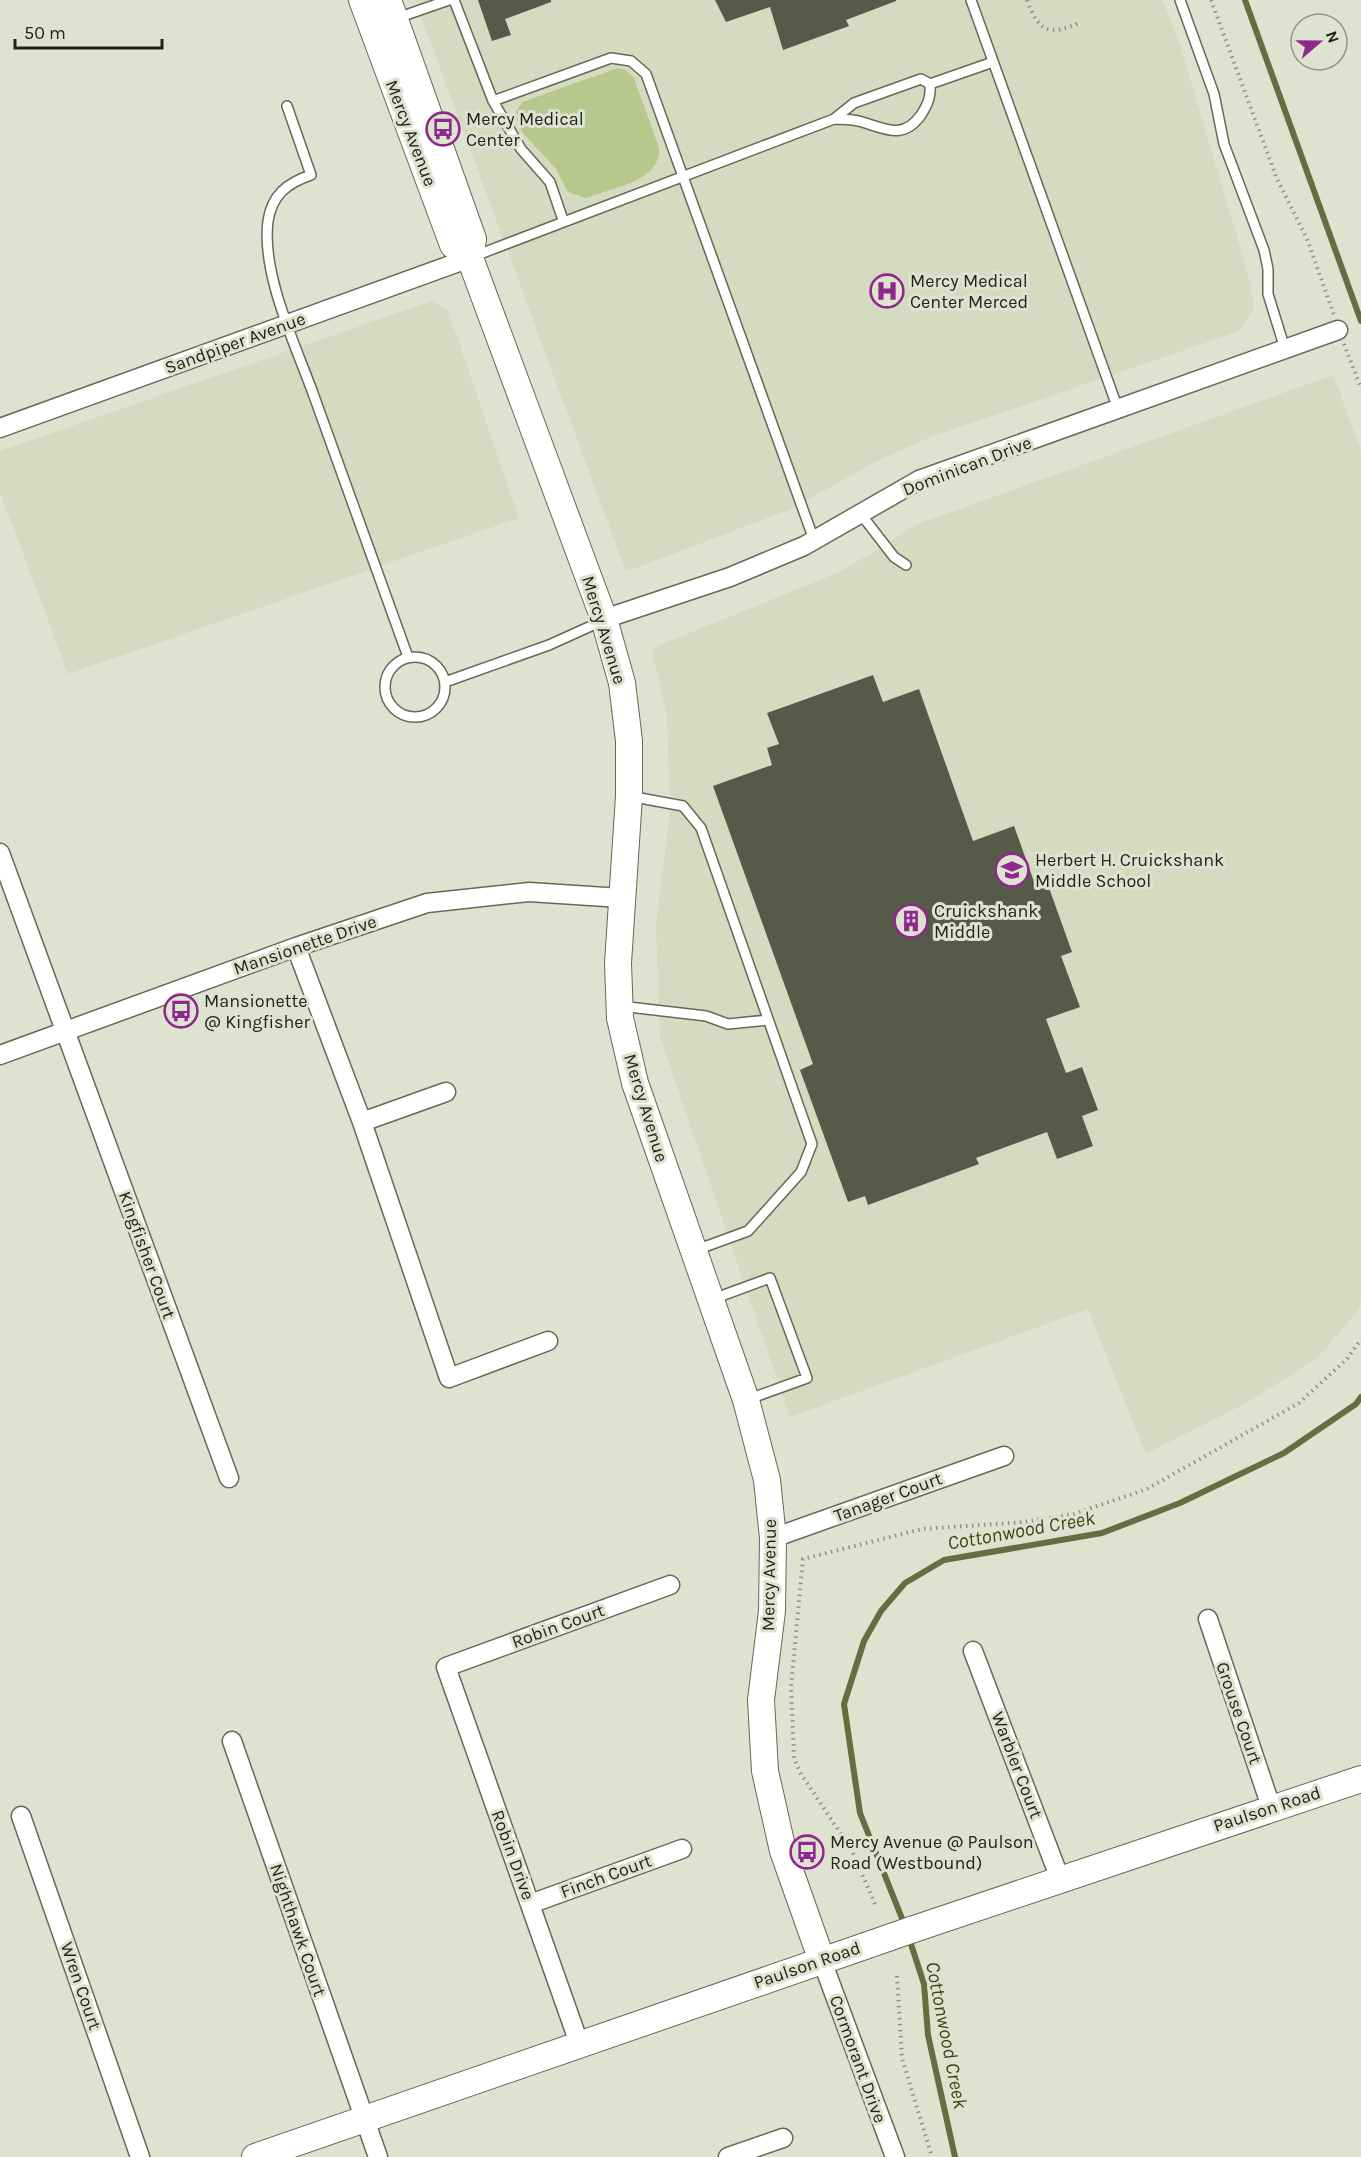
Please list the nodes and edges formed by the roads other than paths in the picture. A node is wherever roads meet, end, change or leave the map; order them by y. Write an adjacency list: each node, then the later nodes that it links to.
1 (362, 0): 14 (street, Mercy Avenue)
2 (449, 0): 6 (lane)
3 (454, 0): 9 (lane)
4 (971, 0): 7 (lane)
5 (1180, 0): 17 (lane)
6 (391, 9): 14 (street, Mercy Avenue)
7 (993, 62): 8 (lane); 18 (lane)
8 (930, 84): 11 (lane); 11 (lane)
9 (493, 101): 12 (lane); 13 (lane)
10 (286, 106): 15 (lane)
11 (834, 119): 12 (lane)
12 (681, 176): 13 (lane); 21 (lane)
13 (563, 220): 14 (lane)
14 (470, 258): 15 (street, Sandpiper Avenue); 23 (street, Mercy Avenue)
15 (288, 324): 19 (street, Sandpiper Avenue); 24 (lane)
16 (1338, 330): 17 (street, Dominican Drive)
17 (1285, 349): 18 (street, Dominican Drive)
18 (1118, 409): 20 (street, Dominican Drive)
19 (0, 428)
20 (860, 513): 21 (street, Dominican Drive); 22 (lane)
21 (814, 540): 23 (street, Dominican Drive)
22 (906, 565)
23 (604, 620): 25 (lane); 26 (street, Mercy Avenue)
24 (408, 657): 25 (lane); 25 (lane)
25 (445, 682)
26 (629, 796): 28 (street, Mercy Avenue); 31 (lane)
27 (0, 853): 32 (street, Kingfisher Court)
28 (621, 898): 29 (street, Mansionette Drive); 30 (street, Mercy Avenue)
29 (296, 947): 32 (street, Mansionette Drive); 35 (street)
30 (620, 1006): 31 (lane); 36 (street, Mercy Avenue)
31 (768, 1020): 36 (lane)
32 (65, 1033): 33 (street, Mansionette Drive); 41 (street, Kingfisher Court)
33 (0, 1055)
34 (446, 1092): 35 (street)
35 (362, 1122): 38 (street)
36 (694, 1251): 37 (street, Mercy Avenue)
37 (711, 1300): 39 (street, Mercy Avenue); 39 (lane)
38 (548, 1341)
39 (746, 1400): 42 (street, Mercy Avenue)
40 (1004, 1456): 42 (street, Tanager Court)
41 (229, 1478)
42 (772, 1538): 54 (street, Mercy Avenue)
43 (670, 1585): 46 (street, Robin Court)
44 (1208, 1620): 49 (street, Grouse Court)
45 (973, 1651): 52 (street, Warbler Court)
46 (446, 1666): 53 (street, Robin Drive)
47 (232, 1741): 56 (street, Nighthawk Court)
48 (1361, 1779): 49 (street, Paulson Road)
49 (1271, 1807): 52 (street, Paulson Road)
50 (21, 1816): 58 (street, Wren Court)
51 (682, 1849): 53 (street, Finch Court)
52 (1060, 1879): 54 (street, Paulson Road, bridge)
53 (530, 1904): 55 (street, Robin Drive)
54 (822, 1960): 55 (street, Paulson Road); 62 (street, Cormorant Drive)
55 (579, 2043): 56 (street, Paulson Road)
56 (364, 2120): 59 (street, Paulson Road); 60 (street, Nighthawk Court)
57 (783, 2138): 61 (street)
58 (140, 2157)
59 (255, 2157)
60 (378, 2157)
61 (728, 2157)
62 (895, 2157)

